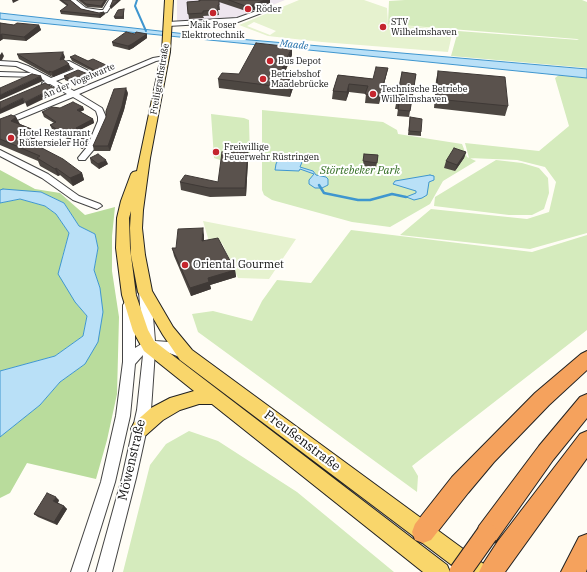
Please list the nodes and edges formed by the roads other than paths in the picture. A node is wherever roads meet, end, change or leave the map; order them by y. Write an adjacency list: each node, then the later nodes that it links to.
1 (73, 0): 2 (street)
2 (112, 0)
3 (169, 0): 5 (main road, Freiligrathstraße)
4 (270, 8): 5 (street)
5 (168, 26): 6 (main road, Freiligrathstraße)
6 (165, 58): 16 (street, An der Vogelwarte); 20 (main road, Freiligrathstraße)
7 (67, 62): 10 (street)
8 (0, 64): 9 (street)
9 (26, 67): 11 (street); 13 (street)
10 (79, 69): 12 (street); 14 (street)
11 (2, 74): 13 (street)
12 (90, 74)
13 (38, 75): 14 (street)
14 (50, 81): 15 (street); 16 (street)
15 (36, 88)
16 (73, 94): 17 (street, An der Vogelwarte); 19 (street)
17 (0, 125)
18 (0, 153): 21 (street)
19 (82, 158)
20 (145, 158): 22 (main road, Freiligrathstraße); 23 (main road, Freiligrathstraße)
21 (97, 206)
22 (145, 292): 24 (street, Möwenstraße); 25 (main road, Preußenstraße)
23 (129, 295): 24 (main road, Preußenstraße); 27 (street, Möwenstraße)
24 (149, 346): 25 (street); 27 (street); 28 (main road, Preußenstraße); 30 (street, Möwenstraße)
25 (186, 355): 32 (main road, Preußenstraße)
26 (587, 359): 32 (highway)
27 (129, 362): 35 (street, Möwenstraße)
28 (216, 397): 30 (main road); 34 (main road, Preußenstraße)
29 (587, 403): 38 (highway, bridge)
30 (140, 429): 36 (street, Möwenstraße)
31 (587, 441): 40 (highway)
32 (424, 532): 34 (main road); 39 (main road, Preußenstraße)
33 (587, 545): 41 (highway)
34 (424, 560): 37 (main road, Preußenstraße)
35 (80, 572)
36 (104, 572)
37 (440, 572)
38 (460, 572)
39 (478, 572)
40 (490, 572)
41 (573, 572)

